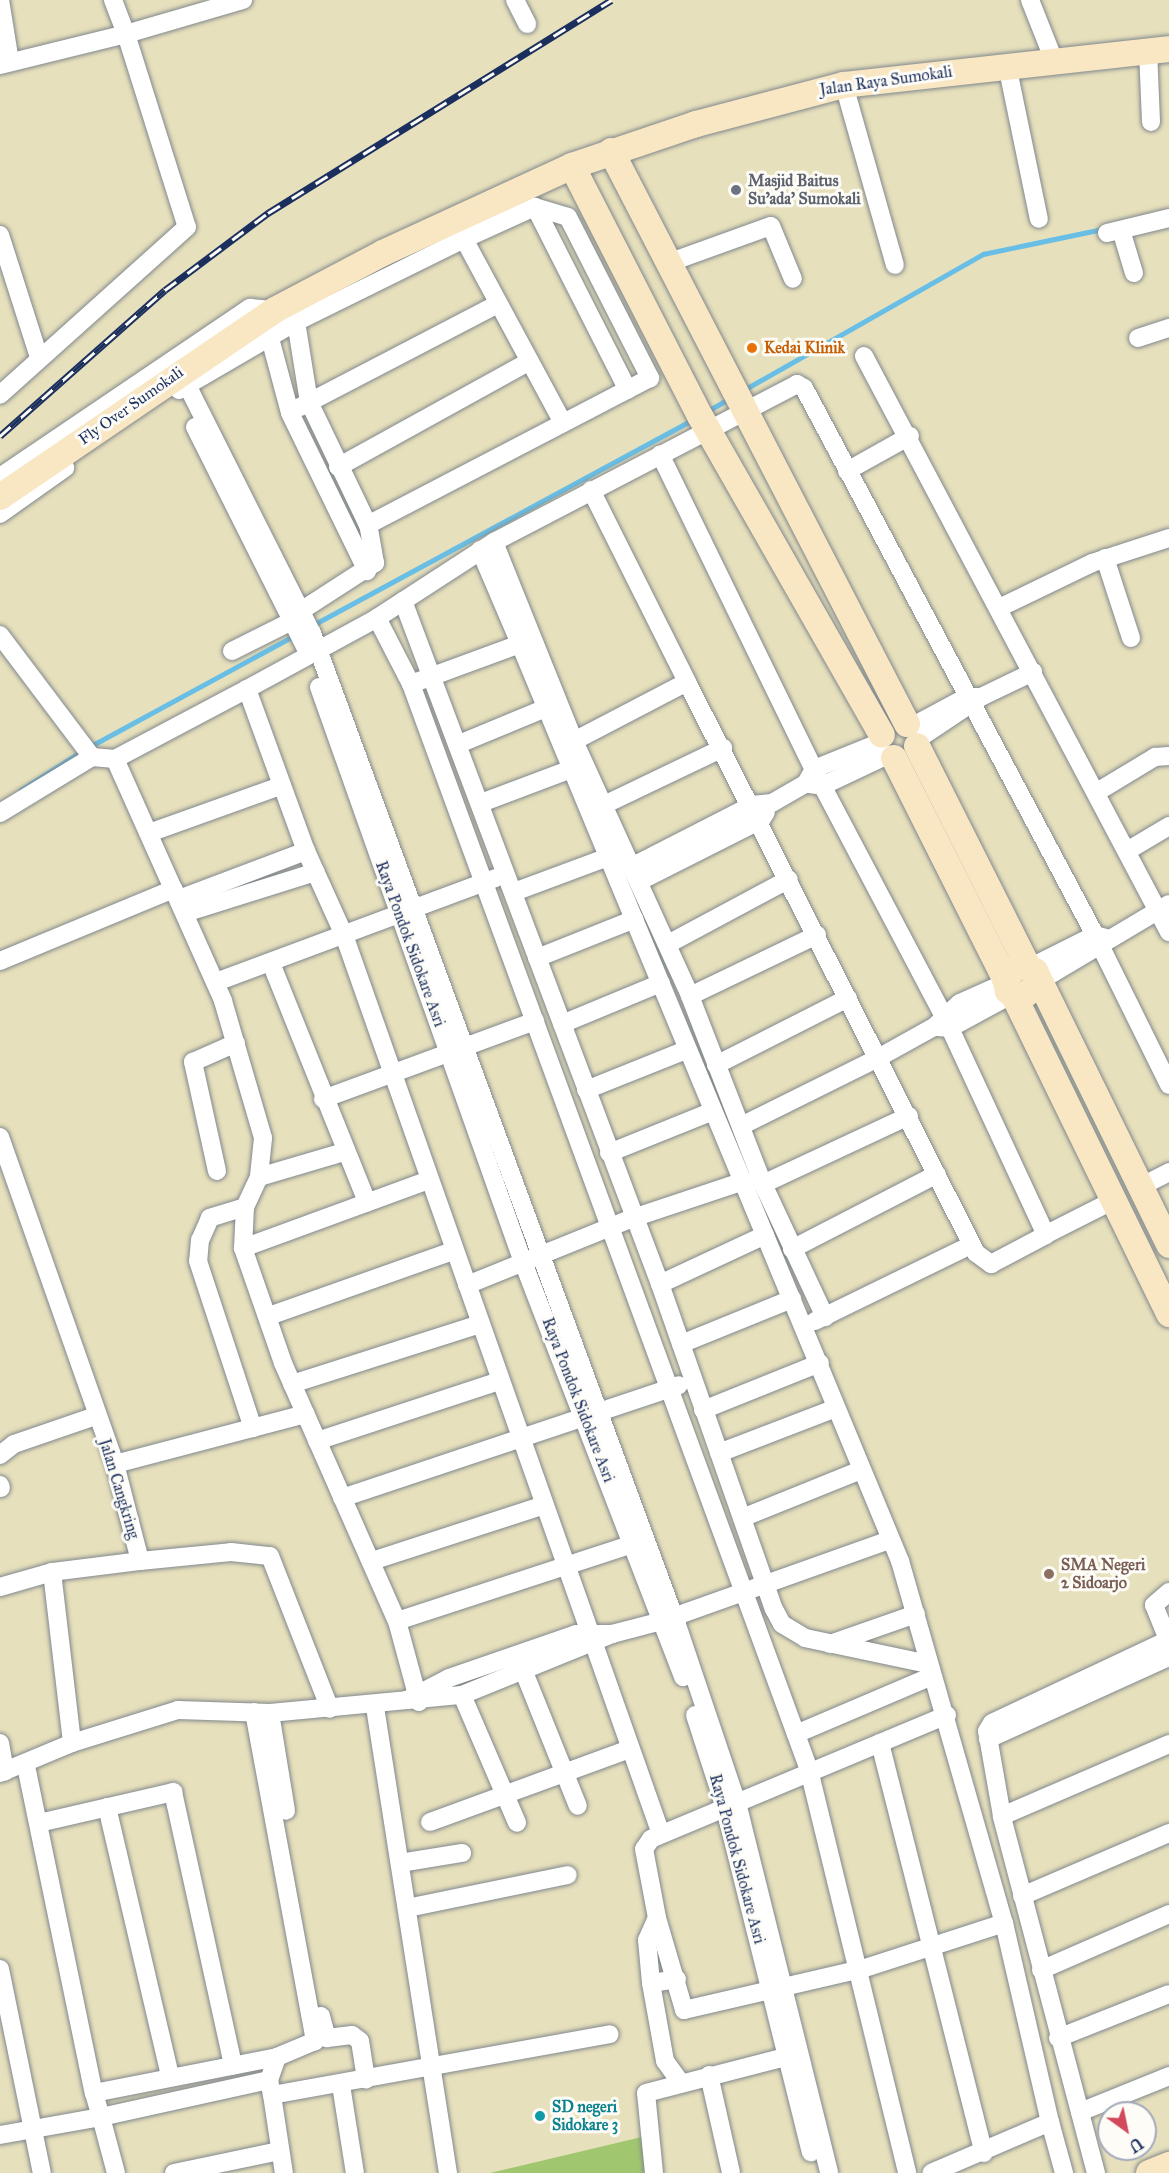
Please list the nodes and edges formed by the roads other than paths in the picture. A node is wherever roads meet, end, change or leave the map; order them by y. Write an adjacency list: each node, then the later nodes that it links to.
1 (0, 0): 10 (street)
2 (113, 0): 7 (street)
3 (243, 0): 7 (street)
4 (515, 0): 6 (street)
5 (1030, 0): 9 (street)
6 (527, 24)
7 (126, 34): 10 (street); 30 (street)
8 (1158, 50): 9 (main road, Jalan Raya Sumokali); 13 (street)
9 (1053, 58): 11 (main road, Jalan Raya Sumokali)
10 (5, 63)
11 (1006, 65): 12 (main road, Jalan Raya Sumokali); 18 (street)
12 (844, 85): 14 (main road, Jalan Raya Sumokali); 22 (street)
13 (1151, 122)
14 (611, 151): 15 (main road, Jalan Raya Sumokali); 21 (main road)
15 (572, 166): 16 (main road, Jalan Raya Sumokali); 38 (main road)
16 (521, 205): 20 (street); 26 (main road, Fly Over Sumokali); 33 (street); 33 (street)
17 (1169, 218): 23 (street)
18 (1039, 219)
19 (0, 235): 30 (street)
20 (464, 239): 25 (street); 26 (street)
21 (669, 263): 24 (street); 35 (main road)
22 (895, 265)
23 (1134, 273)
24 (793, 279)
25 (498, 304): 31 (street); 36 (street)
26 (272, 322): 32 (street); 36 (street); 37 (street); 44 (street); 46 (main road, Fly Over Sumokali)
27 (1169, 328): 28 (street)
28 (1137, 338)
29 (864, 356): 40 (street)
30 (39, 357): 34 (street)
31 (530, 361): 39 (street); 42 (street)
32 (182, 388): 47 (street); 56 (street, Raya Pondok Sidokare Asri)
33 (628, 390): 39 (street)
34 (1, 391)
35 (738, 393): 38 (street); 43 (street); 68 (main road)
36 (309, 402): 37 (street); 42 (street)
37 (290, 413): 52 (street)
38 (699, 415): 41 (street); 72 (main road)
39 (563, 423): 48 (street)
40 (910, 436): 43 (street); 54 (street)
41 (660, 454): 45 (street); 77 (street)
42 (338, 466): 48 (street)
43 (847, 471): 66 (street)
44 (0, 477)
45 (591, 490): 50 (street); 63 (street)
46 (0, 497)
47 (0, 514)
48 (368, 525): 52 (street)
49 (1169, 538): 51 (street)
50 (487, 546): 53 (street); 59 (street); 69 (street)
51 (1105, 558): 54 (street); 57 (street)
52 (367, 571): 56 (street)
53 (404, 601): 55 (street); 62 (street)
54 (1001, 607): 61 (street)
55 (377, 618): 56 (street); 64 (street)
56 (302, 630): 60 (street); 65 (street); 99 (street, Raya Pondok Sidokare Asri)
57 (1131, 638)
58 (1, 640): 73 (street)
59 (520, 644): 62 (street); 67 (street)
60 (232, 651)
61 (1033, 672): 66 (street); 79 (street)
62 (434, 675): 64 (street); 70 (street)
63 (687, 682): 69 (street); 71 (street)
64 (411, 684): 94 (street)
65 (246, 689): 75 (street); 78 (street)
66 (974, 700): 68 (street); 104 (street)
67 (546, 708): 70 (street); 76 (street)
68 (913, 734): 72 (main road); 72 (main road); 109 (main road)
69 (574, 741): 81 (street)
70 (459, 744): 80 (street)
71 (723, 748): 81 (street); 82 (street)
72 (886, 748): 77 (street); 112 (main road)
73 (90, 755): 75 (street); 83 (street)
74 (1169, 756): 79 (street)
75 (115, 759): 85 (street)
76 (571, 769): 80 (street); 88 (street)
77 (814, 780): 82 (street); 116 (street)
78 (280, 786): 85 (street); 86 (street)
79 (1096, 792): 87 (street)
80 (481, 803): 91 (street)
81 (606, 804): 90 (street)
82 (756, 812): 90 (street); 93 (street)
83 (0, 813)
84 (1169, 826): 87 (street)
85 (149, 833): 97 (street)
86 (306, 851): 89 (street); 92 (street)
87 (1127, 851): 98 (street)
88 (608, 857): 95 (street); 100 (street)
89 (316, 872): 96 (street); 102 (street)
90 (636, 873): 105 (street)
91 (506, 874): 94 (street); 95 (street)
92 (238, 877): 96 (street); 97 (street)
93 (789, 879): 103 (street); 105 (street)
94 (484, 883): 99 (street); 115 (street)
95 (514, 892): 106 (street)
96 (243, 895): 97 (street)
97 (179, 900): 107 (street); 110 (street)
98 (1163, 907): 101 (street); 104 (street)
99 (409, 912): 102 (street); 119 (street, Raya Pondok Sidokare Asri)
100 (635, 919): 106 (street); 111 (street)
101 (1169, 932)
102 (344, 935): 108 (street); 123 (street)
103 (817, 935): 113 (street); 114 (street)
104 (1100, 940): 109 (street); 124 (street)
105 (668, 944): 113 (street)
106 (537, 958): 117 (street)
107 (0, 961)
108 (271, 963): 110 (street); 126 (street)
109 (1034, 975): 112 (main road); 140 (main road)
110 (216, 982): 118 (street)
111 (660, 983): 117 (street); 120 (street)
112 (1009, 988): 116 (street); 141 (main road)
113 (690, 996): 122 (street)
114 (848, 998): 121 (street); 122 (street)
115 (535, 1022): 119 (street); 145 (street)
116 (942, 1023): 121 (street); 147 (street)
117 (562, 1024): 125 (street)
118 (236, 1043): 133 (street); 136 (street)
119 (458, 1050): 123 (street); 153 (street); 154 (street, Raya Pondok Sidokare Asri)
120 (687, 1050): 125 (street); 127 (street)
121 (878, 1058): 128 (street); 129 (street)
122 (716, 1065): 129 (street)
123 (392, 1072): 126 (street); 137 (street)
124 (1169, 1085)
125 (586, 1090): 132 (street)
126 (324, 1099): 131 (street)
127 (713, 1111): 132 (street); 138 (street)
128 (909, 1116): 135 (street); 139 (street)
129 (741, 1126): 139 (street)
130 (0, 1137): 173 (street, Jalan Cangkring)
131 (344, 1152): 136 (street); 142 (street)
132 (609, 1153): 144 (street)
133 (217, 1171)
134 (1169, 1172): 140 (street)
135 (937, 1174): 148 (street); 151 (street)
136 (259, 1177): 143 (street)
137 (429, 1180): 142 (street); 152 (street)
138 (744, 1181): 144 (street); 146 (street)
139 (763, 1184): 151 (street)
140 (1140, 1187): 149 (main road)
141 (1113, 1200): 147 (street); 158 (main road)
142 (367, 1202): 150 (street)
143 (245, 1207): 150 (street); 174 (street)
144 (633, 1218): 145 (street); 155 (street)
145 (611, 1228): 153 (street); 168 (street)
146 (765, 1234): 155 (street); 157 (street)
147 (1047, 1234): 148 (street)
148 (971, 1245): 160 (street)
149 (1169, 1245)
150 (243, 1248): 159 (street)
151 (792, 1249): 160 (street)
152 (453, 1251): 156 (street); 159 (street)
153 (541, 1255): 154 (street); 172 (street)
154 (523, 1262): 156 (street); 172 (street, Raya Pondok Sidokare Asri)
155 (660, 1284): 163 (street)
156 (467, 1285): 161 (street)
157 (792, 1299): 162 (street); 163 (street)
158 (1169, 1314)
159 (269, 1316): 167 (street)
160 (825, 1317): 162 (street)
161 (480, 1324): 165 (street); 167 (street)
162 (806, 1326): 164 (street)
163 (681, 1344): 166 (street)
164 (820, 1363): 169 (street); 170 (street)
165 (499, 1381): 175 (street); 176 (street)
166 (693, 1381): 168 (street); 170 (street)
167 (292, 1384): 171 (street)
168 (669, 1388): 172 (street); 193 (street)
169 (836, 1408): 177 (street); 180 (street)
170 (703, 1410): 177 (street)
171 (306, 1414): 174 (street); 175 (street)
172 (592, 1414): 176 (street); 185 (street, Raya Pondok Sidokare Asri); 196 (street)
173 (96, 1416): 178 (street); 179 (street, Jalan Cangkring)
174 (253, 1428): 179 (street)
175 (317, 1441): 181 (street)
176 (520, 1442): 181 (street); 182 (street)
177 (718, 1453): 183 (street)
178 (0, 1455)
179 (114, 1464): 186 (street, Jalan Cangkring)
180 (861, 1470): 183 (street); 184 (street)
181 (342, 1498): 187 (street)
182 (544, 1505): 187 (street); 188 (street)
183 (742, 1518): 190 (street)
184 (890, 1540): 190 (street); 194 (street)
185 (633, 1544): 188 (street); 196 (street, Raya Pondok Sidokare Asri)
186 (140, 1561): 189 (street); 207 (street, Jalan Cangkring)
187 (372, 1561): 195 (street)
188 (568, 1568): 195 (street); 197 (street)
189 (52, 1572): 191 (street); 212 (street)
190 (767, 1586): 193 (street); 199 (street)
191 (0, 1587)
192 (1169, 1592): 198 (street)
193 (745, 1595): 196 (street); 210 (street)
194 (916, 1614): 199 (street); 201 (street)
195 (397, 1621): 205 (street)
196 (671, 1621): 197 (street); 222 (street, Raya Pondok Sidokare Asri)
197 (591, 1640): 202 (street); 205 (street); 215 (street)
198 (1169, 1641): 204 (street)
199 (828, 1644): 201 (street)
200 (1169, 1657): 204 (street)
201 (930, 1670): 209 (street); 210 (street)
202 (524, 1672): 203 (street); 218 (street)
203 (462, 1695): 205 (street); 220 (street)
204 (1063, 1697): 224 (street)
205 (413, 1699): 206 (street)
206 (375, 1707): 207 (street); 231 (street)
207 (330, 1709): 208 (street)
208 (262, 1712): 212 (street); 250 (street)
209 (947, 1715): 213 (street); 237 (street)
210 (796, 1734): 217 (street)
211 (0, 1743): 219 (street)
212 (72, 1743): 216 (street)
213 (880, 1743): 217 (street); 238 (street)
214 (1169, 1744): 224 (street)
215 (630, 1749): 218 (street); 229 (street)
216 (26, 1766): 219 (street); 225 (street)
217 (809, 1770): 222 (street); 240 (street)
218 (566, 1771): 220 (street); 221 (street)
219 (2, 1772)
220 (505, 1797): 226 (street); 227 (street)
221 (578, 1806)
222 (731, 1806): 229 (street); 244 (street, Raya Pondok Sidokare Asri)
223 (107, 1807): 225 (street); 253 (street); 256 (street)
224 (1002, 1816): 233 (street)
225 (39, 1822): 262 (street)
226 (430, 1822)
227 (517, 1823)
228 (1169, 1833): 233 (street)
229 (661, 1834): 236 (street)
230 (462, 1853): 231 (street)
231 (400, 1863): 234 (street)
232 (568, 1875): 234 (street)
233 (1022, 1896): 241 (street)
234 (407, 1908): 254 (street)
235 (1169, 1914): 241 (street)
236 (657, 1918): 242 (street); 243 (street)
237 (1004, 1923): 238 (street); 265 (street)
238 (931, 1946): 240 (street); 269 (street)
239 (0, 1969): 266 (street)
240 (862, 1969): 244 (street); 282 (street)
241 (1041, 1970): 249 (street)
242 (677, 1979): 243 (street); 246 (street)
243 (651, 1983): 247 (street)
244 (778, 1991): 246 (street); 251 (street, Raya Pondok Sidokare Asri)
245 (1169, 1994): 249 (street)
246 (684, 2010): 247 (street)
247 (656, 2017): 259 (street)
248 (610, 2034): 254 (street)
249 (1058, 2038): 263 (street)
250 (321, 2039): 252 (street); 258 (street)
251 (792, 2055): 255 (street); 280 (street, Raya Pondok Sidokare Asri); 281 (street, Raya Pondok Sidokare Asri)
252 (277, 2057): 253 (street); 261 (street)
253 (233, 2066): 256 (street)
254 (430, 2066): 258 (street); 277 (street)
255 (709, 2075): 259 (street); 279 (street)
256 (170, 2076): 262 (street)
257 (1169, 2076): 263 (street)
258 (366, 2080): 260 (street)
259 (681, 2083): 278 (street)
260 (341, 2085): 261 (street); 276 (street)
261 (271, 2088): 264 (street); 268 (street)
262 (94, 2093): 264 (street)
263 (1080, 2112): 284 (street)
264 (101, 2117): 266 (street); 273 (street)
265 (1050, 2122): 269 (street); 283 (street)
266 (32, 2128): 267 (street); 272 (street)
267 (0, 2135)
268 (279, 2151): 274 (street); 275 (street)
269 (984, 2153): 271 (street)
270 (1169, 2165): 285 (main road)
271 (941, 2171)
272 (42, 2173)
273 (116, 2173)
274 (174, 2173)
275 (284, 2173)
276 (355, 2173)
277 (448, 2173)
278 (654, 2173)
279 (731, 2173)
280 (816, 2173)
281 (829, 2173)
282 (907, 2173)
283 (1064, 2173)
284 (1096, 2173)
285 (1149, 2173)

